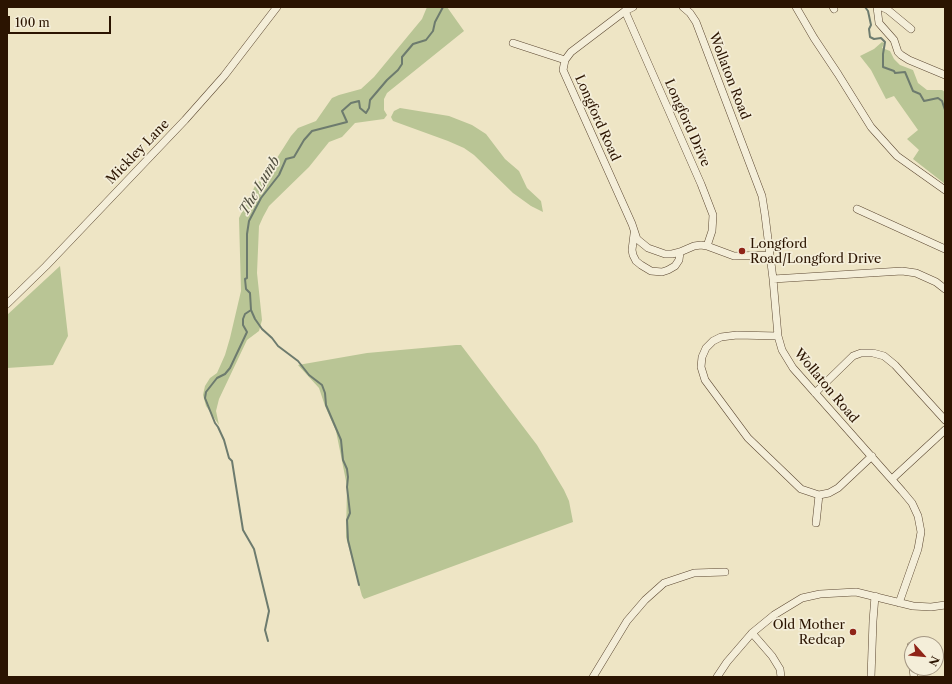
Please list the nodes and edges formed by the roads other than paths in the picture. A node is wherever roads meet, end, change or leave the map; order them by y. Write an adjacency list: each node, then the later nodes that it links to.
1 (277, 7): 21 (street, Mickley Lane)
2 (633, 7): 7 (street)
3 (683, 7): 18 (street, Wollaton Road)
4 (796, 7): 12 (street)
5 (877, 7): 11 (street)
6 (882, 7): 8 (street)
7 (625, 11): 10 (street, Longford Road); 15 (street, Longford Drive)
8 (911, 29)
9 (513, 43): 10 (street)
10 (565, 60): 14 (street, Longford Road)
11 (945, 76)
12 (945, 190)
13 (857, 208): 16 (street)
14 (634, 233): 17 (street, Longford Road); 17 (street, Longford Road)
15 (707, 246): 17 (street, Longford Road); 18 (street, Longford Road)
16 (945, 249)
17 (680, 252)
18 (770, 255): 19 (street, Wollaton Road)
19 (773, 279): 20 (street); 22 (street, Wollaton Road)
20 (945, 288)
21 (7, 304)
22 (778, 336): 23 (street, Wollaton Road); 28 (street)
23 (815, 393): 24 (street); 26 (street, Wollaton Road)
24 (945, 420)
25 (945, 430): 27 (street)
26 (872, 456): 27 (street, Wollaton Road); 28 (street)
27 (892, 479): 32 (street, Wollaton Road)
28 (819, 495): 29 (street)
29 (816, 523)
30 (721, 570): 35 (street)
31 (876, 596): 32 (street); 34 (street); 38 (street)
32 (899, 603): 33 (street)
33 (945, 605)
34 (752, 633): 36 (street); 37 (street)
35 (593, 677)
36 (717, 677)
37 (781, 677)
38 (871, 677)

